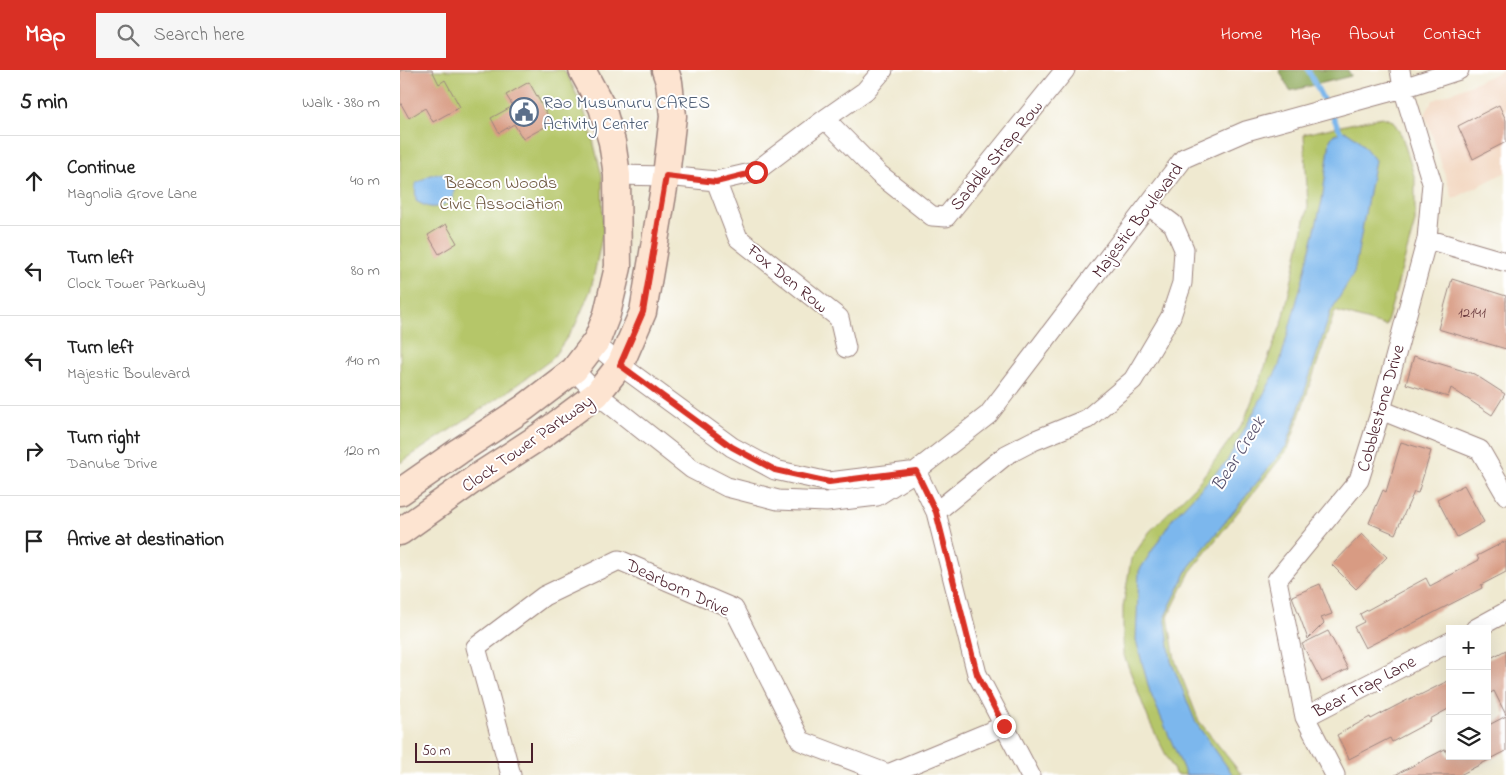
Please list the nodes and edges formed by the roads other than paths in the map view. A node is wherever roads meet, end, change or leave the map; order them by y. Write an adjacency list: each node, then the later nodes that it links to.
1 (582, 70): 8 (street, Clock Tower Parkway)
2 (665, 70): 9 (street, Clock Tower Parkway)
3 (883, 70): 7 (street)
4 (1064, 70): 7 (street, Saddle Strap Row)
5 (1458, 70): 6 (street, Majestic Boulevard)
6 (1401, 79): 11 (street, Majestic Boulevard); 12 (street, Cobblestone Drive)
7 (825, 119): 10 (street)
8 (616, 175): 9 (street); 14 (street, Clock Tower Parkway)
9 (666, 176): 10 (street); 16 (street, Clock Tower Parkway)
10 (716, 182): 15 (street, Fox Den Row)
11 (1149, 206): 20 (street, Majestic Boulevard); 23 (street)
12 (1428, 239): 13 (street); 19 (street, Cobblestone Drive)
13 (1506, 262)
14 (595, 344): 16 (street); 17 (street, Clock Tower Parkway)
15 (846, 348)
16 (620, 365): 18 (street, Clock Tower Parkway); 20 (street)
17 (574, 370): 18 (street, Majestic Boulevard); 21 (street, Clock Tower Parkway)
18 (597, 394): 20 (street, Majestic Boulevard); 24 (street, Clock Tower Parkway)
19 (1381, 410): 22 (street); 28 (street, Cobblestone Drive)
20 (916, 471): 23 (street)
21 (400, 492)
22 (1506, 495)
23 (936, 512): 29 (street)
24 (400, 532)
25 (1506, 612): 26 (street)
26 (1482, 625)
27 (1446, 644): 28 (street, Bear Trap Lane)
28 (1305, 717): 32 (street, Cobblestone Drive)
29 (1004, 726): 30 (street, Dearborn Drive); 31 (street)
30 (511, 775)
31 (1030, 775)
32 (1335, 775)

